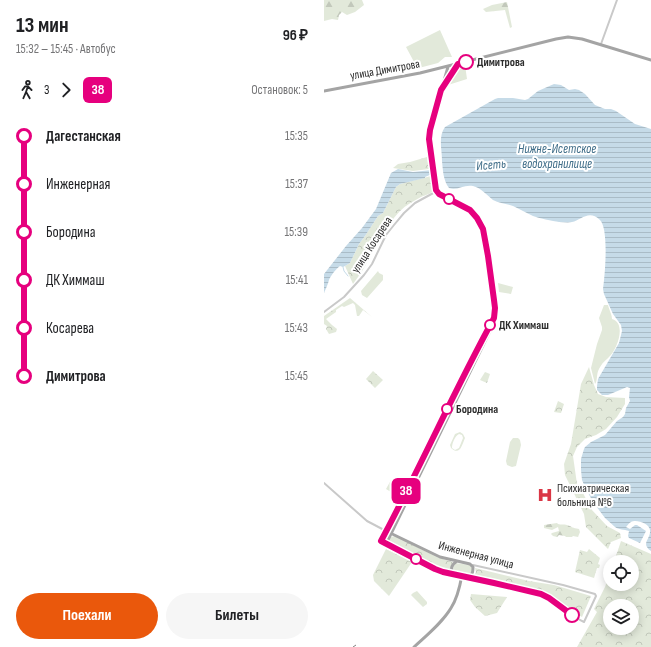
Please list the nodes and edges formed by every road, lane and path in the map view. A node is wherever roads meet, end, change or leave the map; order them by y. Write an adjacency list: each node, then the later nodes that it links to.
1 (617, 0): 2 (street)
2 (601, 44): 3 (main road, улица Димитрова); 4 (main road, улица Димитрова)
3 (651, 60)
4 (458, 64): 5 (main road, улица Димитрова); 6 (main road)
5 (448, 67): 6 (main road); 7 (main road, улица Димитрова)
6 (441, 90): 8 (main road)
7 (324, 91)
8 (437, 192): 9 (street, улица Косарева); 10 (main road)
9 (324, 312)
10 (494, 318): 12 (main road); 13 (main road)
11 (324, 483): 12 (street, Инженерная улица)
12 (386, 531): 13 (main road, Инженерная улица); 14 (main road, Инженерная улица)
13 (392, 533): 14 (main road); 15 (main road, Инженерная улица)
14 (386, 544): 17 (main road, Инженерная улица)
15 (457, 561): 16 (main road, Инженерная улица); 17 (main road)
16 (470, 564): 19 (main road); 19 (street, Инженерная улица)
17 (454, 574): 18 (main road, Инженерная улица)
18 (462, 575): 19 (main road, Инженерная улица); 20 (main road)
19 (467, 576)
20 (414, 647)

